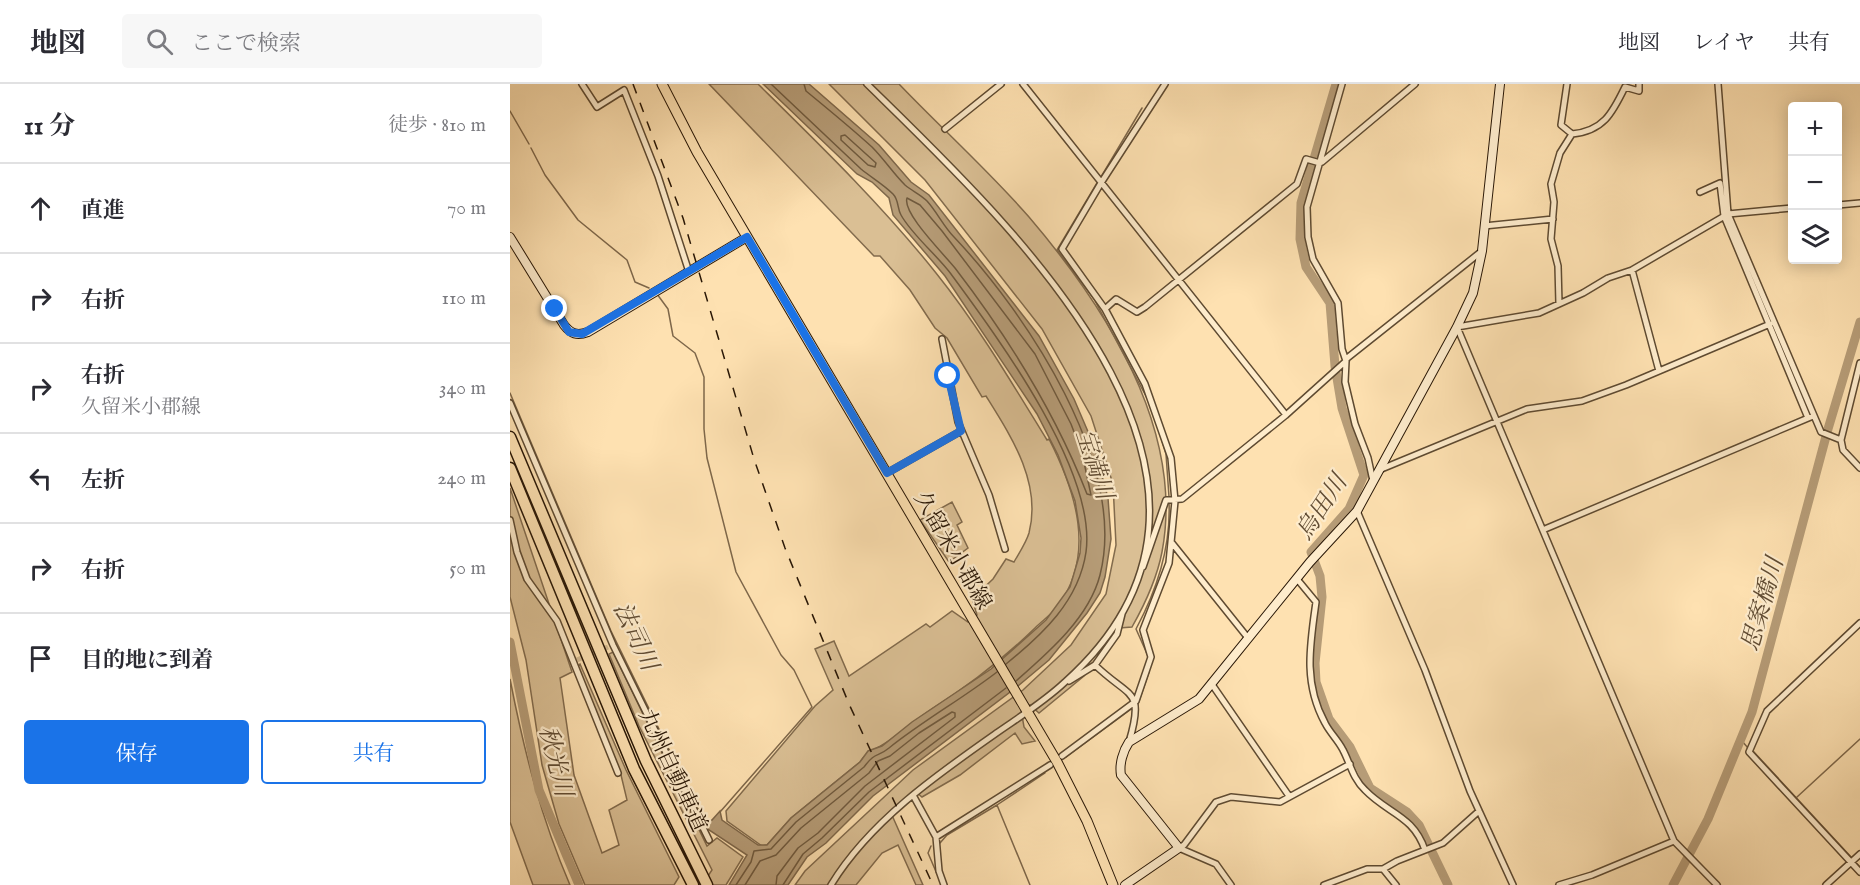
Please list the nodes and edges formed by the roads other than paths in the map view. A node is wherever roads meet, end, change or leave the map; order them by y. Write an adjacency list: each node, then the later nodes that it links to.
1 (582, 84): 28 (street)
2 (662, 84): 25 (main road, 久留米小郡線)
3 (867, 84): 56 (street)
4 (1001, 84): 13 (street)
5 (1023, 84): 16 (street)
6 (1165, 84): 16 (street)
7 (1342, 84): 15 (street)
8 (1415, 84): 15 (street)
9 (1500, 84): 23 (street)
10 (1567, 84): 14 (street)
11 (1639, 84): 14 (street)
12 (1718, 84): 21 (street)
13 (945, 129)
14 (1572, 134): 22 (street)
15 (1319, 162): 29 (street); 35 (street)
16 (1101, 183): 29 (street); 31 (street)
17 (1700, 192): 21 (street)
18 (1860, 203): 19 (street)
19 (1842, 204)
20 (1788, 208): 21 (street)
21 (1726, 215): 27 (street); 32 (street); 40 (street)
22 (1553, 219): 23 (street); 30 (street)
23 (1484, 226): 26 (street)
24 (510, 237): 28 (street)
25 (747, 237): 28 (street); 48 (main road, 久留米小郡線)
26 (1482, 250): 33 (street); 35 (street)
27 (1632, 270): 30 (street); 37 (street)
28 (689, 272)
29 (1179, 279): 31 (street); 39 (street)
30 (1559, 304): 33 (street)
31 (1105, 309): 50 (street)
32 (1770, 324): 37 (street); 40 (street)
33 (1457, 327): 41 (street); 47 (street)
34 (942, 339): 42 (street)
35 (1346, 360): 39 (street); 49 (street)
36 (1860, 363): 44 (street)
37 (1659, 371): 41 (street)
38 (510, 404): 43 (street)
39 (1286, 415): 50 (street)
40 (1811, 417): 44 (street); 53 (street)
41 (1499, 422): 47 (street); 53 (street)
42 (961, 431): 48 (street); 55 (street)
43 (517, 432): 75 (street); 83 (highway, 九州自動車道)
44 (1839, 439): 46 (street)
45 (510, 468): 84 (highway, 九州自動車道)
46 (1860, 468)
47 (1380, 470): 49 (street)
48 (887, 473): 65 (main road, 久留米小郡線)
49 (1373, 482): 51 (street)
50 (1175, 501): 54 (street); 56 (street)
51 (1357, 511): 57 (street); 73 (street)
52 (510, 520): 70 (street)
53 (1545, 529): 76 (street)
54 (1172, 543): 60 (street); 64 (street)
55 (1005, 549)
56 (1139, 574): 58 (street)
57 (1297, 579): 60 (street); 68 (street)
58 (1122, 610): 61 (street); 62 (street)
59 (1860, 623): 80 (street)
60 (1248, 638): 63 (street)
61 (1095, 665): 62 (street); 64 (street)
62 (1065, 682): 65 (street)
63 (1211, 683): 66 (street); 71 (street)
64 (1136, 700): 66 (street); 67 (street)
65 (1026, 710): 72 (street); 87 (main road, 久留米小郡線)
66 (1130, 742): 77 (street)
67 (1062, 756)
68 (1350, 764): 71 (street); 78 (street)
69 (1050, 765): 74 (street)
70 (618, 773)
71 (1289, 796): 77 (street)
72 (914, 797): 74 (street); 85 (street)
73 (1479, 811): 78 (street); 92 (street)
74 (936, 837): 86 (street)
75 (709, 840)
76 (1674, 840): 93 (street); 94 (street)
77 (1179, 848): 88 (street); 89 (street)
78 (1427, 850): 81 (street)
79 (1860, 854): 80 (street)
80 (1851, 862): 82 (street); 95 (street)
81 (1383, 869): 90 (street); 91 (street)
82 (1860, 872)
83 (705, 881)
84 (693, 885)
85 (831, 885)
86 (944, 885)
87 (1113, 885)
88 (1125, 885)
89 (1231, 885)
90 (1324, 885)
91 (1396, 885)
92 (1513, 885)
93 (1559, 885)
94 (1717, 885)
95 (1826, 885)

